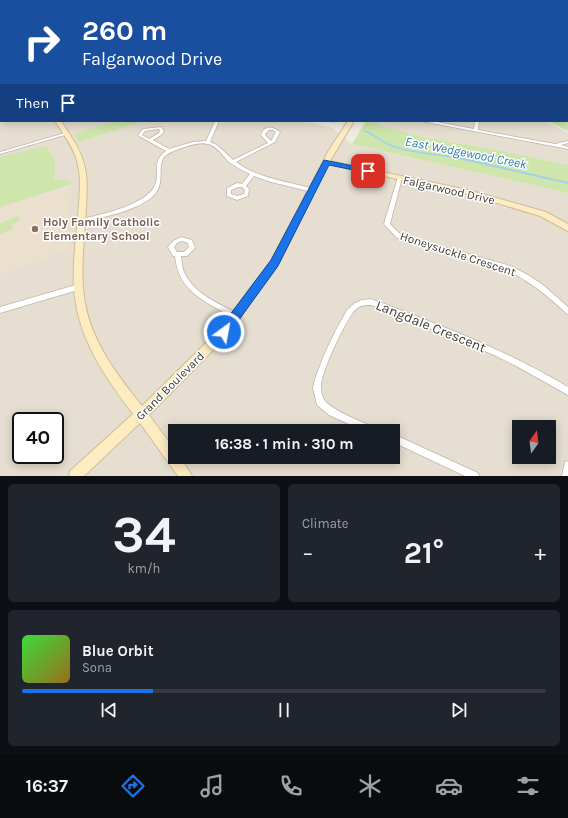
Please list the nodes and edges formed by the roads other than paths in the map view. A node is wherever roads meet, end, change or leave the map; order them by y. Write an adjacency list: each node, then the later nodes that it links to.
1 (59, 122): 7 (street)
2 (217, 122): 10 (street)
3 (350, 122): 17 (street, Grand Boulevard)
4 (432, 122): 6 (street)
5 (477, 122): 6 (street)
6 (476, 130): 12 (street)
7 (66, 134): 15 (street); 22 (street)
8 (150, 140): 8 (street); 14 (street)
9 (568, 142): 12 (street)
10 (207, 143): 14 (street); 16 (street)
11 (271, 143): 16 (street)
12 (554, 146): 13 (street)
13 (568, 148)
14 (169, 151): 22 (street)
15 (0, 153)
16 (232, 162): 18 (street)
17 (327, 162): 19 (street, Falgarwood Drive); 21 (street, Grand Boulevard)
18 (253, 174): 20 (street); 21 (street)
19 (400, 178): 23 (street, Falgarwood Drive); 27 (street, Honeysuckle Crescent)
20 (244, 186)
21 (312, 190): 28 (street, Grand Boulevard)
22 (82, 221): 25 (street)
23 (568, 228)
24 (178, 255): 28 (street)
25 (79, 287): 26 (street); 30 (street)
26 (0, 310)
27 (568, 311)
28 (234, 315): 30 (street, Grand Boulevard)
29 (568, 391): 31 (street, Langdale Crescent)
30 (141, 415): 34 (street, Grand Boulevard); 35 (street)
31 (359, 424)
32 (400, 441): 36 (street)
33 (568, 465): 37 (street)
34 (75, 476)
35 (186, 476)
36 (475, 476)
37 (566, 476)

